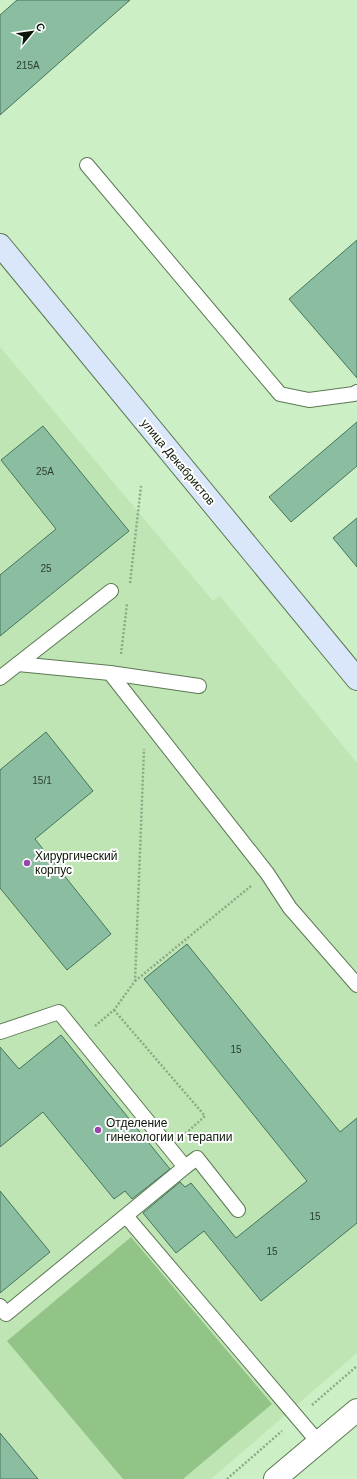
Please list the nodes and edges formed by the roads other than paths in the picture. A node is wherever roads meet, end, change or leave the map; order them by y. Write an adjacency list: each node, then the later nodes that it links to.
1 (87, 165): 3 (lane)
2 (0, 245): 8 (main road, улица Декабристов)
3 (357, 392)
4 (110, 591): 5 (lane)
5 (18, 664): 6 (lane); 7 (lane)
6 (110, 673): 9 (lane); 10 (lane)
7 (0, 678)
8 (357, 679)
9 (200, 686)
10 (357, 986)
11 (0, 1032): 12 (lane)
12 (185, 1167): 13 (lane); 14 (lane)
13 (238, 1210)
14 (126, 1216): 15 (lane); 17 (lane)
15 (0, 1306)
16 (357, 1410): 17 (street)
17 (318, 1443): 18 (street)
18 (283, 1476)

